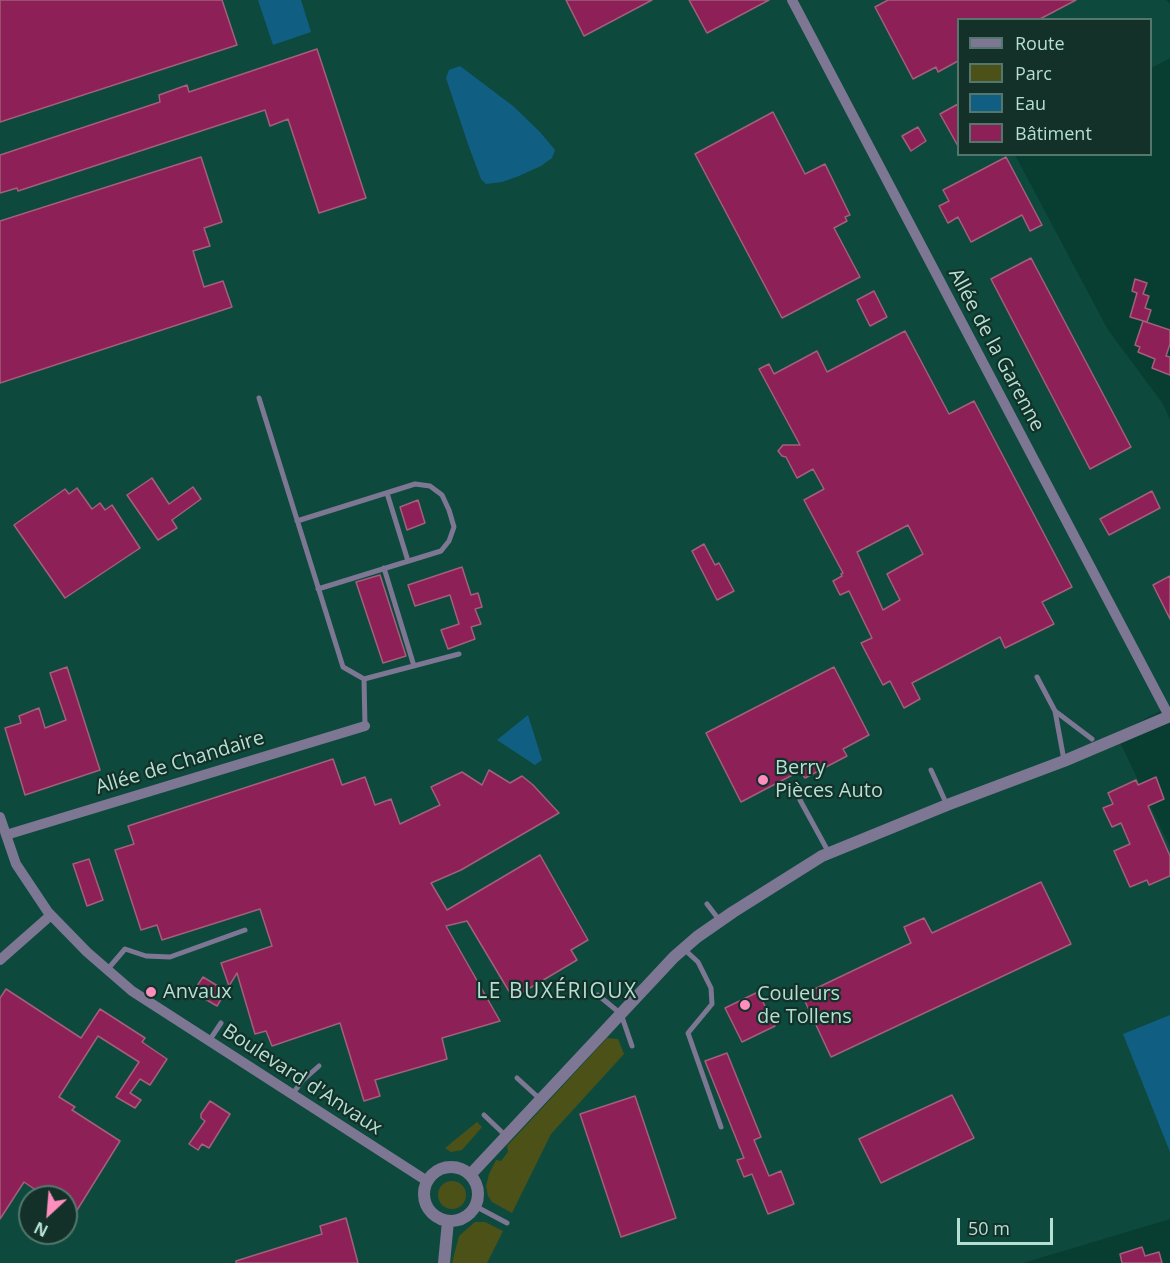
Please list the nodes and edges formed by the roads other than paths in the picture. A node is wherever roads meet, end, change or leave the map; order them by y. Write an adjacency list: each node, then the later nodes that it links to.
1 (792, 0): 13 (street, Allée de la Garenne)
2 (259, 398): 4 (lane)
3 (387, 493): 4 (lane); 5 (lane); 5 (lane)
4 (297, 521): 7 (lane)
5 (408, 561): 6 (lane)
6 (384, 568): 7 (lane); 9 (lane)
7 (318, 589): 11 (lane)
8 (459, 654): 9 (lane)
9 (414, 666): 11 (lane)
10 (1037, 677): 12 (lane)
11 (364, 679): 14 (lane)
12 (1055, 711): 15 (lane); 16 (lane)
13 (1170, 716): 16 (street)
14 (365, 726): 21 (street, Allée de Chandaire)
15 (1092, 739)
16 (1064, 761): 19 (street)
17 (931, 770): 19 (lane)
18 (800, 800): 22 (lane)
19 (947, 805): 22 (street)
20 (0, 818): 21 (street, Boulevard d'Anvaux)
21 (6, 835): 24 (street, Boulevard d'Anvaux)
22 (829, 853): 25 (street)
23 (707, 904): 25 (lane)
24 (51, 915): 28 (street); 29 (street, Boulevard d'Anvaux)
25 (720, 921): 27 (street)
26 (245, 930): 29 (lane)
27 (684, 948): 31 (street); 40 (lane)
28 (0, 960)
29 (107, 970): 33 (street, Boulevard d'Anvaux)
30 (598, 994): 31 (lane)
31 (621, 1014): 34 (lane); 38 (street)
32 (221, 1023): 33 (lane)
33 (209, 1041): 37 (street, Boulevard d'Anvaux)
34 (632, 1046)
35 (319, 1066): 37 (lane)
36 (518, 1078): 38 (lane)
37 (292, 1095): 43 (street, Boulevard d'Anvaux)
38 (541, 1101): 41 (street)
39 (484, 1115): 41 (lane)
40 (721, 1127)
41 (506, 1136): 42 (street)
42 (470, 1175): 43 (street); 44 (street)
43 (427, 1181): 45 (street)
44 (475, 1206): 45 (street); 46 (lane)
45 (448, 1221): 47 (street)
46 (507, 1223)
47 (444, 1263)

